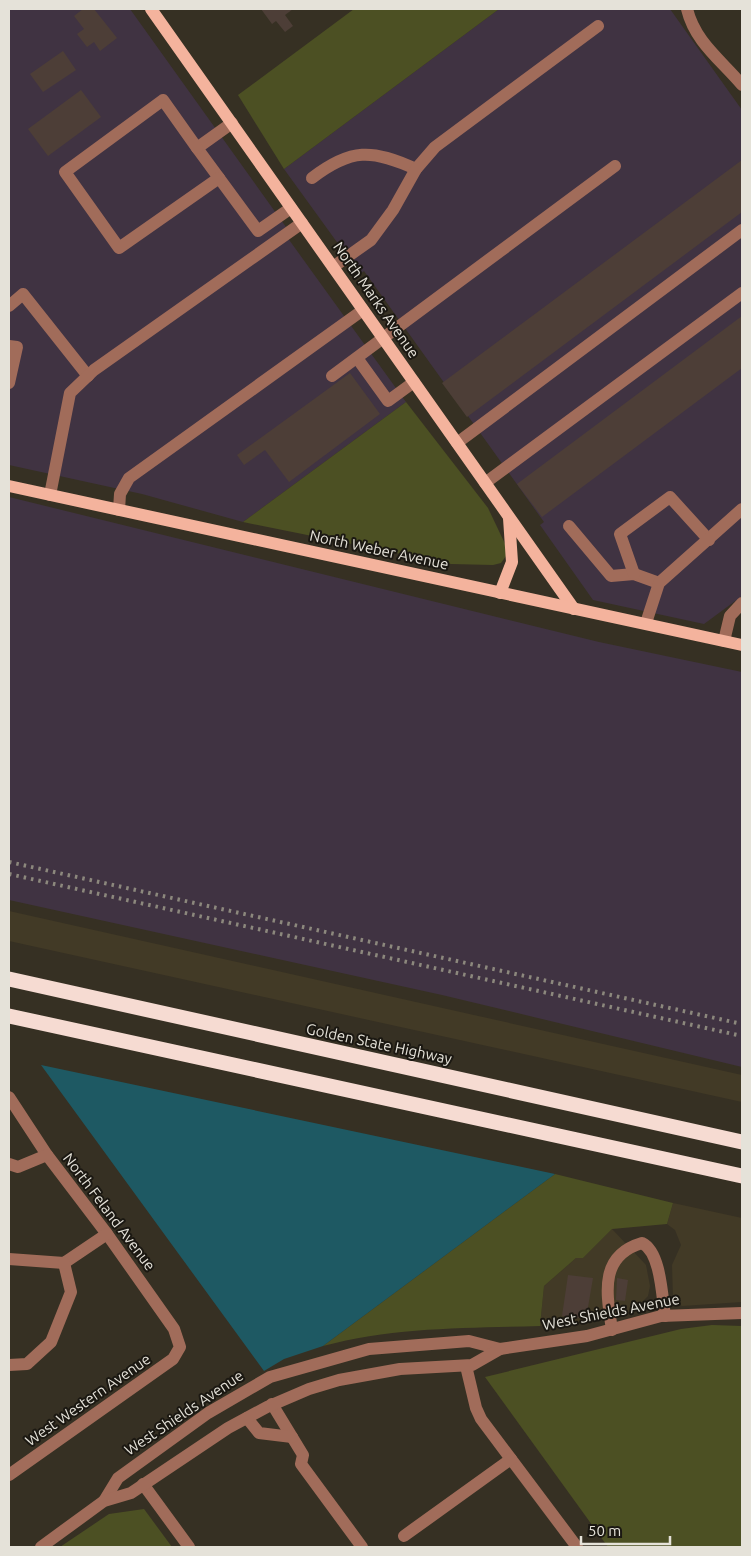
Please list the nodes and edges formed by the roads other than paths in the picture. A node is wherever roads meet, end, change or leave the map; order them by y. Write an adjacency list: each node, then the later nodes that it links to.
1 (151, 9): 5 (main road, North Marks Avenue)
2 (687, 9): 4 (street)
3 (598, 26): 8 (street)
4 (742, 85)
5 (232, 123): 6 (street); 11 (main road, North Marks Avenue)
6 (197, 148): 9 (street); 9 (street)
7 (615, 166): 18 (street)
8 (416, 169): 10 (street); 14 (street)
9 (219, 178): 11 (street)
10 (312, 178)
11 (291, 208): 12 (main road, North Marks Avenue)
12 (302, 222): 14 (main road, North Marks Avenue); 21 (street)
13 (742, 230): 25 (street)
14 (333, 267): 17 (main road, North Marks Avenue)
15 (742, 293): 26 (street)
16 (9, 306): 21 (street)
17 (363, 310): 18 (main road, North Marks Avenue); 30 (street)
18 (384, 339): 20 (street); 23 (main road, North Marks Avenue)
19 (9, 346): 24 (street)
20 (357, 358): 22 (street); 23 (street)
21 (88, 376): 28 (street)
22 (332, 376)
23 (414, 382): 25 (main road, North Marks Avenue)
24 (9, 383)
25 (457, 443): 26 (main road, North Marks Avenue)
26 (485, 483): 31 (main road, North Marks Avenue)
27 (9, 486): 28 (main road, North Weber Avenue)
28 (50, 495): 30 (main road, North Weber Avenue)
29 (742, 509): 33 (street)
30 (119, 510): 36 (main road, North Weber Avenue)
31 (510, 518): 36 (main road); 38 (main road, North Marks Avenue)
32 (570, 526): 34 (street)
33 (709, 540): 34 (street); 35 (street)
34 (634, 574): 35 (street)
35 (659, 583): 39 (street)
36 (500, 593): 38 (main road, North Weber Avenue)
37 (742, 603): 40 (street)
38 (574, 609): 39 (main road, North Weber Avenue)
39 (646, 624): 40 (main road, North Weber Avenue)
40 (724, 641): 41 (main road, North Weber Avenue)
41 (742, 645)
42 (9, 979): 45 (highway, Golden State Highway)
43 (9, 1016): 48 (highway)
44 (9, 1098): 46 (street, North Feland Avenue)
45 (742, 1142)
46 (47, 1155): 47 (street); 49 (street, North Feland Avenue)
47 (9, 1164)
48 (742, 1176)
49 (107, 1234): 51 (street); 55 (street, North Feland Avenue)
50 (9, 1259): 51 (street)
51 (64, 1263): 57 (street)
52 (736, 1312): 53 (street, West Shields Avenue)
53 (666, 1316): 54 (street, West Shields Avenue); 54 (street)
54 (612, 1330): 56 (street, West Shields Avenue)
55 (180, 1346): 63 (street, West Western Avenue)
56 (500, 1350): 58 (street, West Shields Avenue); 65 (street, West Shields Avenue)
57 (9, 1365)
58 (466, 1366): 59 (street, West Shields Avenue); 62 (street)
59 (272, 1404): 60 (street, West Shields Avenue); 61 (street)
60 (247, 1418): 61 (street); 64 (street, West Shields Avenue)
61 (292, 1437): 69 (street)
62 (511, 1459): 66 (street); 70 (street)
63 (9, 1475)
64 (143, 1484): 65 (street, West Shields Avenue); 68 (street)
65 (104, 1501): 67 (street, West Shields Avenue)
66 (404, 1536)
67 (41, 1547)
68 (189, 1547)
69 (362, 1547)
70 (577, 1547)

